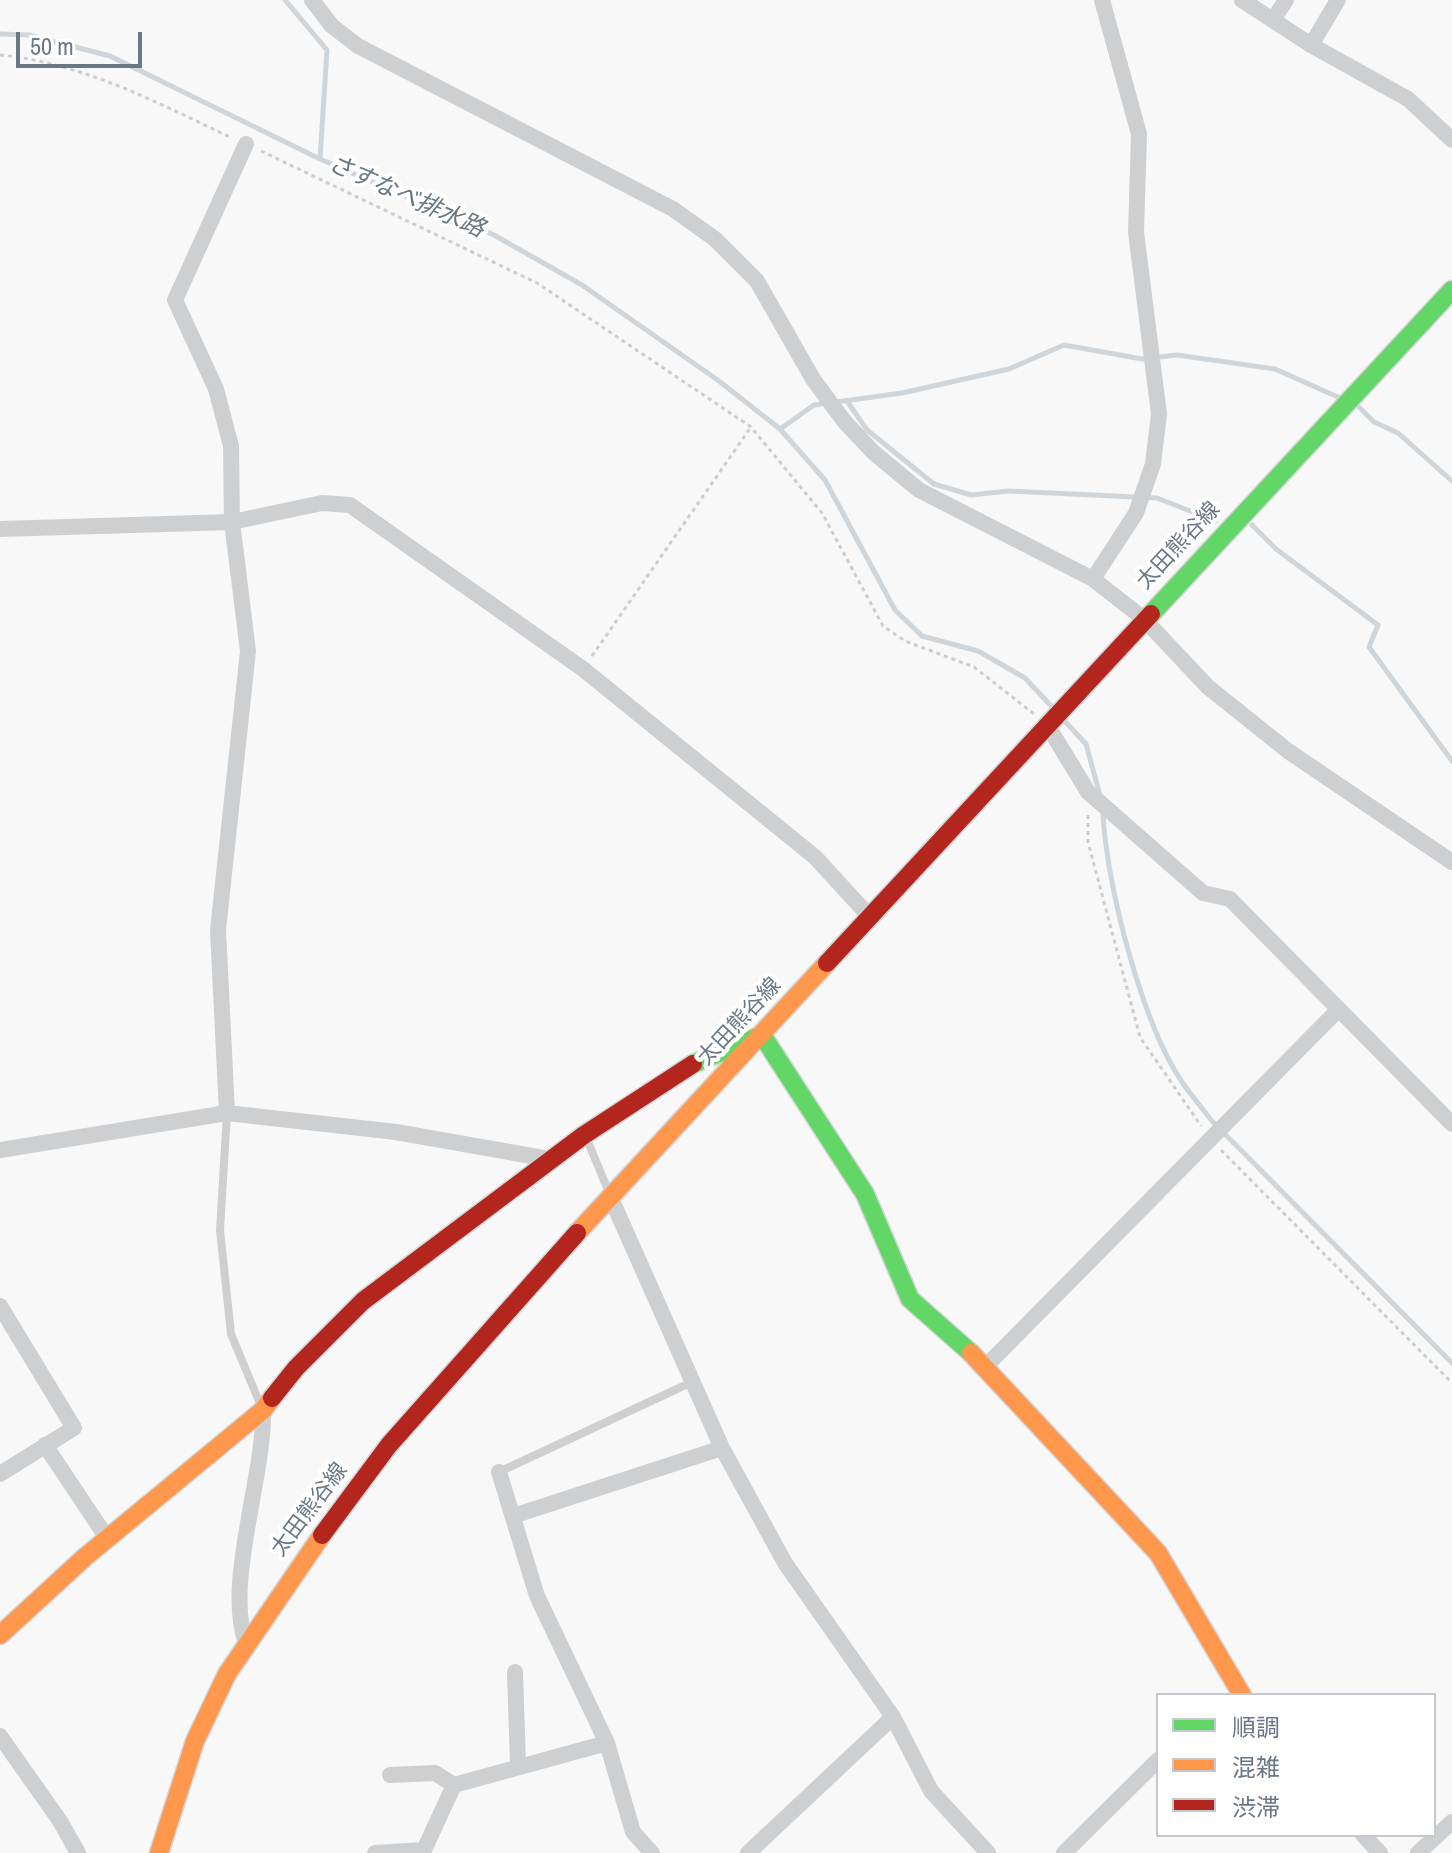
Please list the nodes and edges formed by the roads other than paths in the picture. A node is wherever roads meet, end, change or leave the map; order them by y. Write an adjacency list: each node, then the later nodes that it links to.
1 (312, 0): 13 (street)
2 (1102, 0): 13 (street)
3 (1242, 0): 6 (street)
4 (1286, 0): 6 (street)
5 (1338, 0): 7 (street)
6 (1273, 20): 7 (street)
7 (1311, 45): 8 (street)
8 (1452, 140)
9 (246, 144): 11 (street)
10 (1452, 290): 14 (main road, 太田熊谷線)
11 (232, 522): 12 (street); 17 (street); 20 (street)
12 (0, 529)
13 (1093, 579): 14 (street)
14 (1144, 619): 15 (main road, 太田熊谷線); 16 (street)
15 (1048, 722): 17 (main road, 太田熊谷線); 18 (street)
16 (1452, 862)
17 (870, 917): 19 (main road, 太田熊谷線)
18 (1338, 1010): 21 (street); 27 (street)
19 (762, 1035): 22 (main road); 25 (main road, 太田熊谷線); 27 (main road)
20 (227, 1113): 23 (street); 24 (street); 29 (lane)
21 (1452, 1124)
22 (584, 1135): 24 (main road); 25 (lane)
23 (0, 1150)
24 (549, 1159): 29 (main road)
25 (610, 1196): 28 (street); 37 (main road, 太田熊谷線)
26 (0, 1306): 30 (street)
27 (986, 1366): 39 (main road)
28 (692, 1382): 31 (street); 32 (lane)
29 (263, 1410): 35 (main road); 37 (street)
30 (45, 1445): 33 (street); 35 (street)
31 (722, 1448): 34 (street); 40 (street)
32 (499, 1472): 34 (street)
33 (0, 1474)
34 (513, 1516): 42 (street)
35 (107, 1538): 36 (main road)
36 (0, 1635)
37 (246, 1643): 52 (main road, 太田熊谷線)
38 (515, 1672): 44 (street)
39 (1241, 1693)
40 (893, 1717): 56 (street); 57 (street)
41 (0, 1736): 51 (street)
42 (607, 1743): 44 (street); 55 (street)
43 (1156, 1762): 58 (street)
44 (518, 1765): 46 (street)
45 (390, 1775): 46 (street)
46 (454, 1785): 54 (street)
47 (1452, 1822): 50 (street)
48 (1365, 1837): 59 (street)
49 (1436, 1837): 60 (street)
50 (1436, 1837)
51 (78, 1853)
52 (159, 1853)
53 (375, 1853): 54 (street)
54 (384, 1853)
55 (652, 1853)
56 (748, 1853)
57 (988, 1853)
58 (1064, 1853)
59 (1380, 1853)
60 (1418, 1853)

